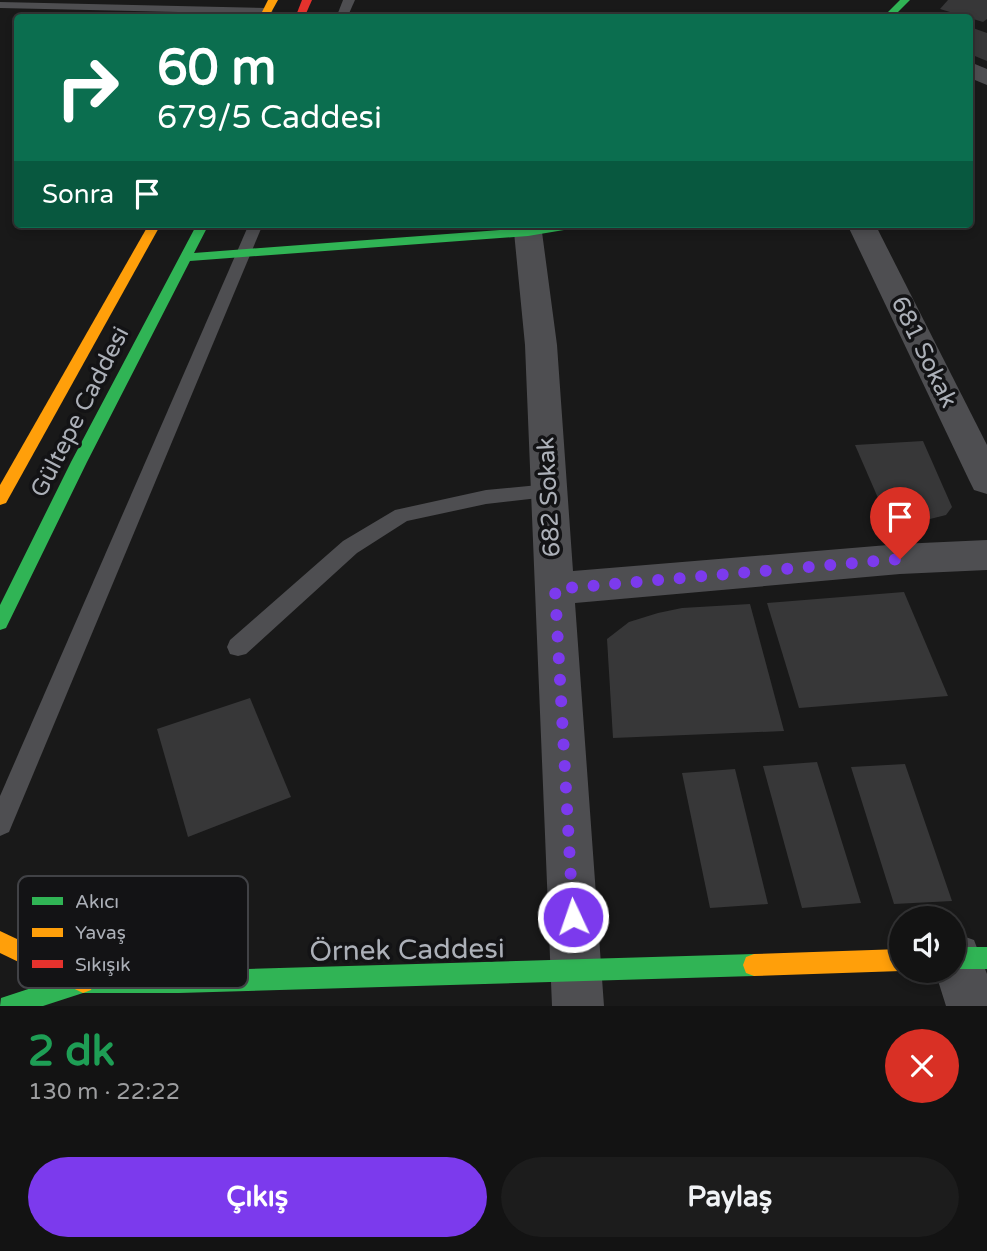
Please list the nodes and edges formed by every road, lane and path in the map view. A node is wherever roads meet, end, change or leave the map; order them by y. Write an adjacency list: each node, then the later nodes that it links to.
1 (905, 0): 4 (street)
2 (0, 5): 3 (lane)
3 (267, 9)
4 (890, 14)
5 (153, 228): 15 (street, Gültepe Caddesi)
6 (201, 228): 12 (street, Gültepe Caddesi)
7 (255, 228): 11 (lane)
8 (552, 228): 10 (street)
9 (863, 228): 13 (street, 681 Sokak)
10 (527, 232): 11 (street); 14 (street, 682 Sokak)
11 (245, 252): 12 (street); 20 (lane)
12 (187, 257): 18 (street, Gültepe Caddesi)
13 (987, 480)
14 (549, 491): 17 (street, 682 Sokak); 19 (lane)
15 (0, 499)
16 (987, 555): 17 (street)
17 (555, 589): 27 (street, 682 Sokak)
18 (0, 623)
19 (238, 648)
20 (0, 824)
21 (0, 942): 22 (street, Örnek Caddesi)
22 (18, 951)
23 (966, 958): 29 (street)
24 (889, 961): 27 (street, Örnek Caddesi)
25 (248, 983): 27 (street, Örnek Caddesi)
26 (64, 988): 28 (street, Örnek Caddesi)
27 (577, 989)
28 (9, 1006)
29 (972, 1006)

